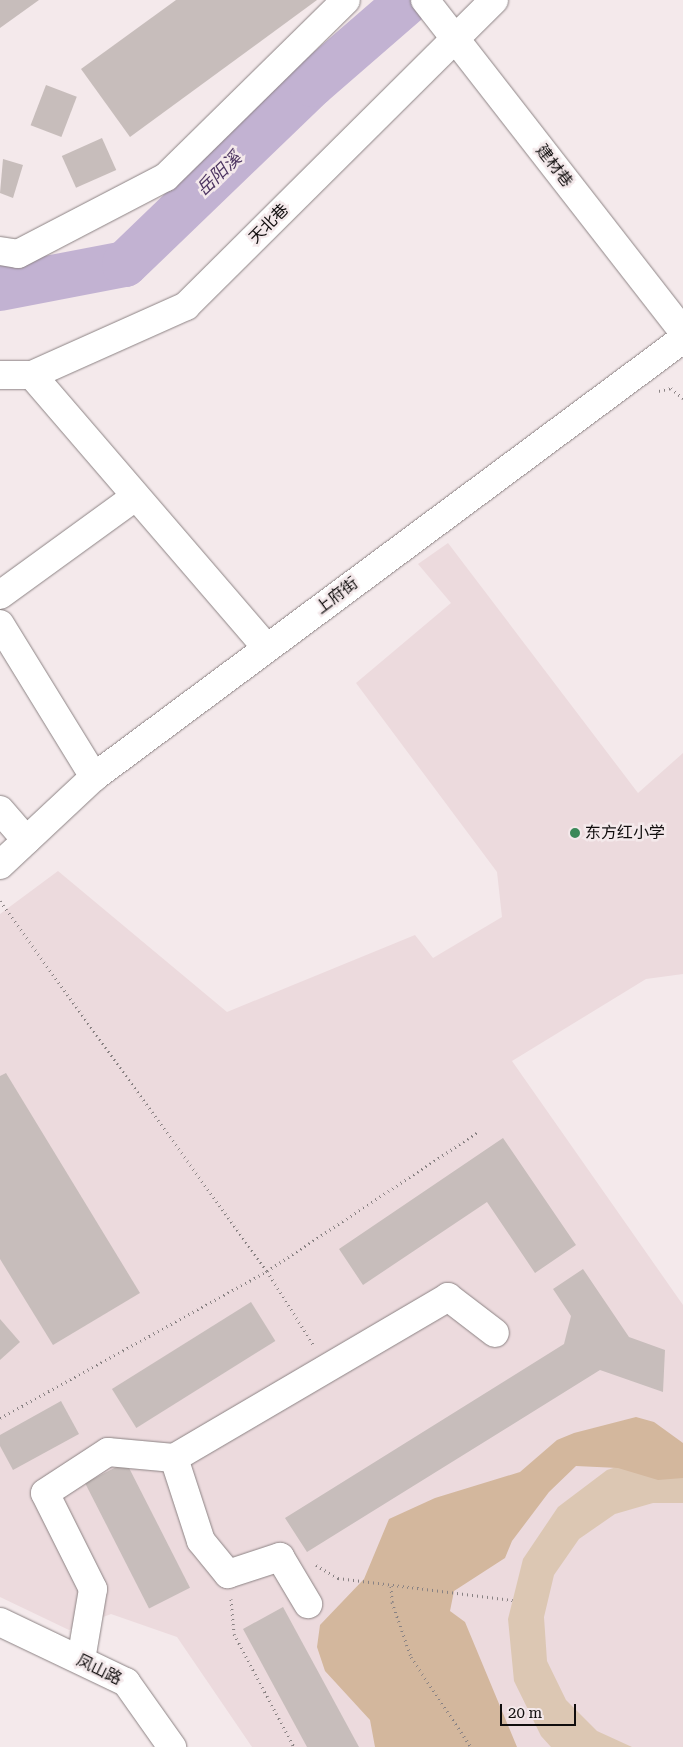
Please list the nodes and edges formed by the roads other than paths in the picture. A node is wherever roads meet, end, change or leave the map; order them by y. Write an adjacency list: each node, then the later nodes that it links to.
1 (346, 0): 5 (street)
2 (425, 0): 4 (street, 建材巷)
3 (494, 0): 4 (street, 天北巷)
4 (450, 31): 6 (street, 建材巷); 9 (street, 天北巷)
5 (0, 251)
6 (683, 332)
7 (683, 340): 13 (street, 上府街)
8 (0, 375): 9 (street, 天北巷)
9 (32, 375): 10 (street)
10 (135, 497): 11 (street); 13 (street)
11 (0, 595)
12 (0, 624): 14 (street)
13 (268, 648): 14 (street, 上府街)
14 (94, 777): 16 (street, 上府街)
15 (0, 810): 16 (street)
16 (26, 840): 17 (street, 上府街)
17 (0, 865)
18 (495, 1333): 19 (street)
19 (174, 1458): 20 (street); 22 (street)
20 (308, 1604)
21 (0, 1622): 22 (street, 凤山路)
22 (80, 1660): 23 (street, 凤山路)
23 (172, 1747)

